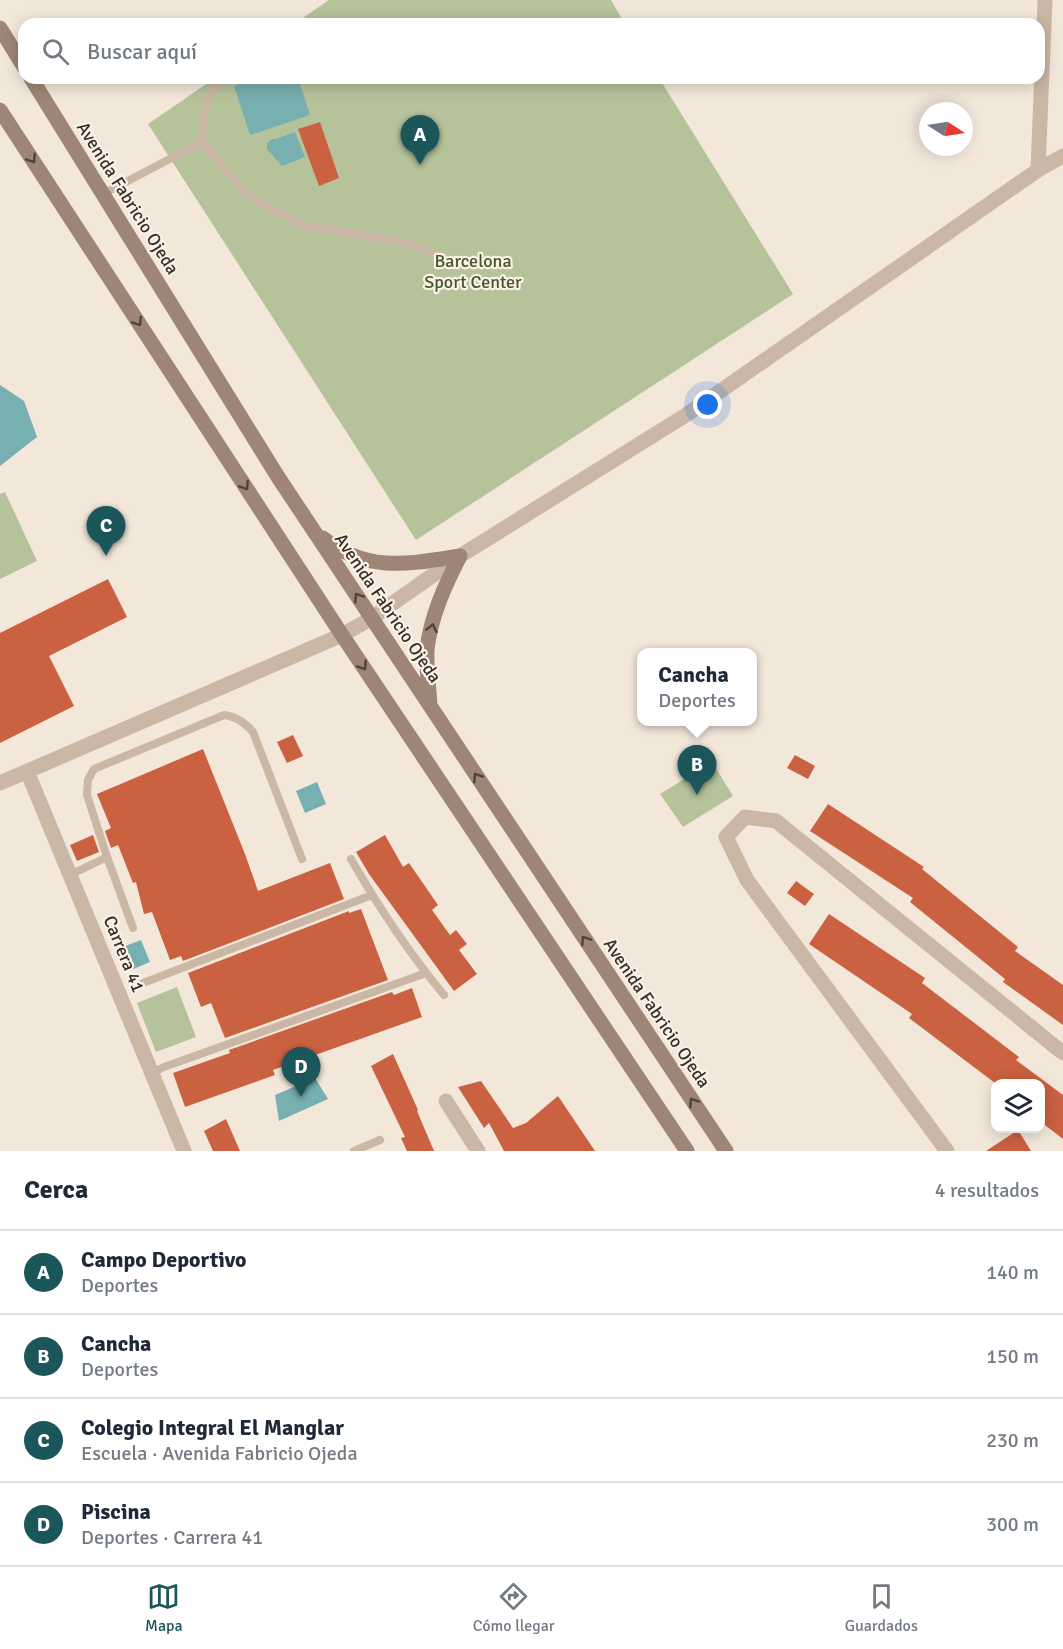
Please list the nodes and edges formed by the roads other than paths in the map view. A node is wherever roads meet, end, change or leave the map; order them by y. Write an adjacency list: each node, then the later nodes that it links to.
1 (1045, 0): 2 (street)
2 (1044, 18)
3 (0, 28): 4 (street)
4 (18, 57)
5 (35, 84): 12 (street, Avenida Fabricio Ojeda)
6 (215, 84): 9 (lane)
7 (1042, 84): 11 (street)
8 (0, 110): 17 (street, one-way to 17)
9 (202, 142): 12 (lane); 13 (lane)
10 (1063, 156): 11 (street)
11 (1038, 170): 15 (street)
12 (103, 194): 14 (street, Avenida Fabricio Ojeda)
13 (463, 265)
14 (314, 530): 15 (street); 16 (street, Avenida Fabricio Ojeda, one-way to 14)
15 (460, 556): 16 (street); 18 (street, one-way to 15)
16 (372, 618): 17 (street); 18 (street, Avenida Fabricio Ojeda)
17 (342, 634): 19 (street); 37 (street, one-way to 37)
18 (430, 707): 38 (street, Avenida Fabricio Ojeda, one-way to 18)
19 (27, 771): 20 (street); 24 (street, Carrera 41)
20 (0, 783)
21 (106, 857): 22 (lane); 24 (lane); 26 (lane)
22 (302, 859)
23 (351, 859): 25 (lane)
24 (70, 874): 31 (street, Carrera 41)
25 (372, 895): 27 (lane); 28 (lane)
26 (133, 928)
27 (426, 974): 29 (lane); 31 (lane)
28 (143, 984)
29 (444, 995)
30 (1063, 1053): 39 (street)
31 (152, 1073): 34 (street, Carrera 41)
32 (446, 1101): 36 (street)
33 (380, 1140): 35 (lane)
34 (184, 1151)
35 (354, 1151)
36 (478, 1151)
37 (687, 1151)
38 (726, 1151)
39 (946, 1151)

